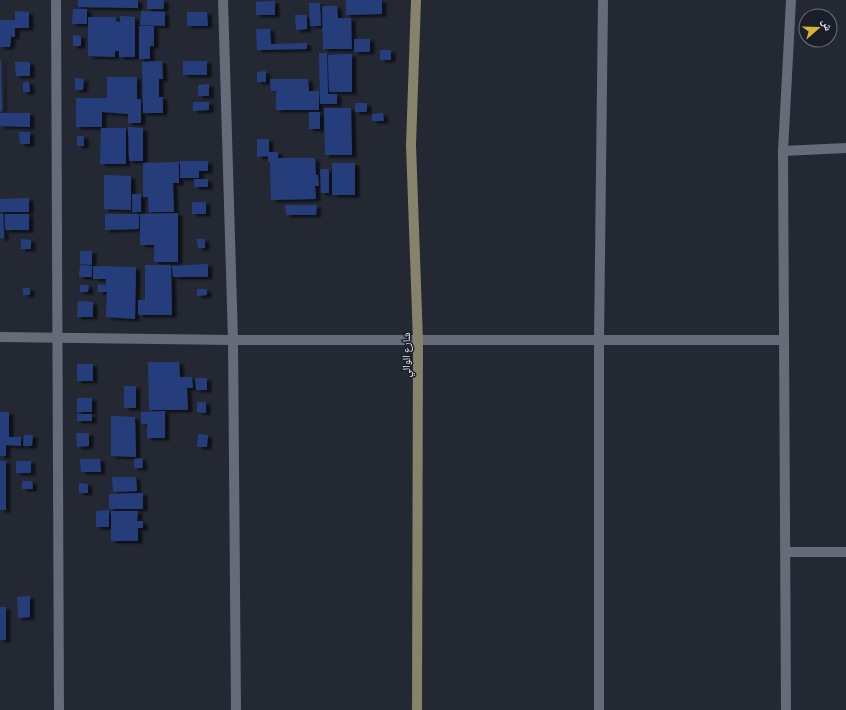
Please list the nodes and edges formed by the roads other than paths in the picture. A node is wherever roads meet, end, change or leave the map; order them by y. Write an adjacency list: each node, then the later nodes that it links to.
1 (56, 0): 9 (street)
2 (223, 0): 10 (street)
3 (416, 0): 12 (main road, شارع الوالي)
4 (603, 0): 13 (street)
5 (791, 0): 7 (street)
6 (846, 148): 7 (street)
7 (783, 151): 11 (street)
8 (0, 337): 9 (street)
9 (58, 338): 10 (street); 16 (street)
10 (233, 340): 12 (street); 17 (street)
11 (784, 340): 13 (street); 14 (street)
12 (418, 341): 13 (street); 18 (main road, شارع الوالي)
13 (599, 341): 19 (street)
14 (786, 552): 15 (street); 20 (street)
15 (846, 552)
16 (59, 710)
17 (236, 710)
18 (417, 710)
19 (599, 710)
20 (786, 710)

